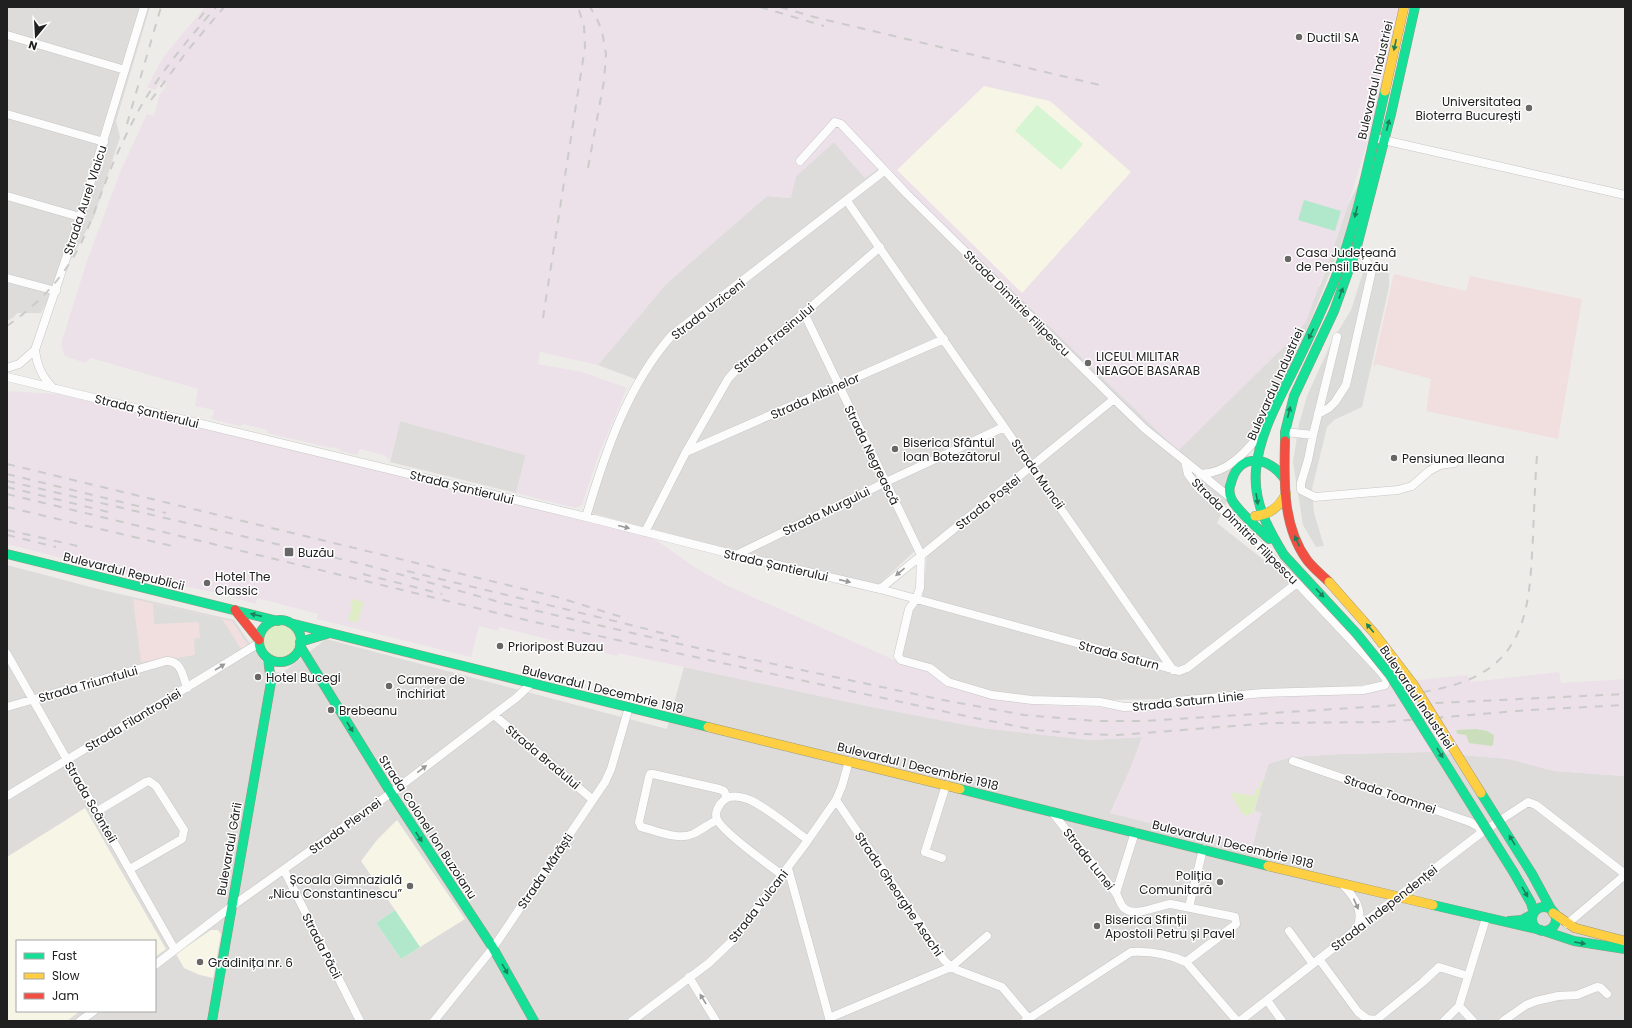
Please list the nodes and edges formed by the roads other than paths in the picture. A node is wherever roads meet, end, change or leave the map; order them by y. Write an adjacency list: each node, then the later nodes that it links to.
1 (1404, 7): 7 (main road, Bulevardul Industriei, one-way to 7)
2 (1415, 7): 8 (main road, Bulevardul Industriei, one-way to 2)
3 (141, 8): 5 (street, Strada Aurel Vlaicu)
4 (7, 35): 5 (street)
5 (125, 70): 9 (street, Strada Aurel Vlaicu)
6 (7, 114): 9 (street)
7 (1374, 138): 8 (street); 31 (main road, Bulevardul Industriei, one-way to 31)
8 (1384, 140): 12 (street); 16 (main road, Bulevardul Industriei)
9 (104, 142): 15 (street, Strada Aurel Vlaicu)
10 (800, 161): 11 (street, Strada Dimitrie Filipescu)
11 (884, 171): 14 (street, Strada Urziceni); 28 (street, Strada Dimitrie Filipescu)
12 (1625, 195)
13 (7, 196): 15 (street)
14 (847, 201): 17 (street, Strada Muncii); 48 (street, Strada Urziceni)
15 (80, 217): 19 (street, Strada Aurel Vlaicu)
16 (1357, 246): 29 (street); 32 (main road, Bulevardul Industriei, one-way to 16)
17 (880, 247): 20 (street, Strada Frasinului); 22 (street, Strada Muncii)
18 (7, 278): 19 (street)
19 (56, 291): 23 (street, Strada Aurel Vlaicu)
20 (804, 313): 26 (street, Strada Negrească); 34 (street, Strada Frasinului)
21 (1337, 337): 29 (street)
22 (944, 339): 26 (street, Strada Albinelor); 30 (street, Strada Muncii)
23 (35, 350): 24 (street); 27 (street)
24 (7, 368)
25 (7, 376): 27 (street, Strada Șantierului)
26 (838, 386): 34 (street, Strada Albinelor); 43 (street, Strada Negrească)
27 (54, 389): 48 (street, Strada Șantierului)
28 (1114, 399): 36 (street, Strada Dimitrie Filipescu); 39 (street, Strada Poștei)
29 (1318, 414): 33 (street)
30 (1004, 427): 39 (street, Strada Muncii); 43 (street, Strada Murgului)
31 (1267, 427): 35 (main road, Bulevardul Industriei); 40 (street)
32 (1285, 432): 33 (street); 42 (main road, Bulevardul Industriei)
33 (1313, 435): 37 (street)
34 (686, 452): 49 (street, Strada Frasinului)
35 (1257, 460): 38 (main road); 42 (main road); 47 (main road, Bulevardul Industriei, one-way to 47)
36 (1185, 461): 41 (street); 54 (street, Strada Dimitrie Filipescu)
37 (1454, 463)
38 (1244, 464): 40 (street); 45 (main road)
39 (1032, 466): 53 (street, Strada Poștei); 67 (street, Strada Muncii)
40 (1223, 467): 41 (street)
41 (1200, 474): 45 (street)
42 (1284, 478): 44 (main road, Bulevardul Industriei)
43 (886, 482): 51 (street, Strada Murgului); 53 (street, Strada Negrească)
44 (1286, 494): 47 (main road); 103 (main road, Bulevardul Industriei, one-way to 44, bridge)
45 (1232, 499): 46 (main road)
46 (1244, 513): 47 (main road); 52 (main road)
47 (1262, 516): 52 (main road, Bulevardul Industriei)
48 (586, 517): 49 (street, Strada Șantierului, one-way to 49)
49 (645, 532): 51 (street, Strada Șantierului)
50 (7, 554): 57 (main road, Bulevardul Republicii)
51 (736, 555): 55 (street, Strada Șantierului, one-way to 55)
52 (1284, 555): 104 (main road, Bulevardul Industriei, one-way to 104, bridge)
53 (921, 556): 55 (street, Strada Poștei, one-way to 55); 56 (street, Strada Negrească)
54 (1297, 583): 67 (street, Strada Saturn); 70 (street, Strada Dimitrie Filipescu)
55 (880, 589): 56 (street, Strada Șantierului)
56 (916, 599): 66 (street, Strada Negrească); 67 (street, Strada Saturn)
57 (235, 610): 58 (main road, Bulevardul Republicii, one-way to 57); 61 (main road)
58 (278, 621): 59 (main road); 61 (main road)
59 (290, 624): 60 (main road, Bulevardul 1 Decembrie 1918); 62 (main road)
60 (330, 632): 62 (main road); 69 (main road, Bulevardul 1 Decembrie 1918)
61 (259, 641): 64 (main road); 71 (street, Strada Filantropiei, one-way to 61)
62 (300, 644): 65 (main road); 80 (main road, Strada Colonel Ion Buzoianu, one-way to 80)
63 (7, 654): 72 (street, Strada Scânteii)
64 (268, 658): 65 (main road); 68 (main road, Bulevardul Gării)
65 (282, 662): 68 (main road, Bulevardul Gării)
66 (930, 668): 70 (street, Strada Saturn Linie)
67 (1173, 670)
68 (271, 682): 101 (main road, Bulevardul Gării)
69 (532, 683): 74 (main road, Bulevardul 1 Decembrie 1918); 75 (street, Strada Plevnei)
70 (1382, 687)
71 (187, 688): 72 (street, Strada Triumfului); 76 (street, Strada Filantropiei)
72 (33, 700): 73 (street, Strada Triumfului); 76 (street, Strada Scânteii)
73 (7, 707)
74 (629, 707): 77 (main road, Bulevardul 1 Decembrie 1918); 83 (street, Strada Mărăști)
75 (494, 715): 80 (street, Strada Plevnei, one-way to 75); 83 (street, Strada Bradului)
76 (67, 760): 81 (street, Strada Filantropiei); 85 (street, Strada Scânteii)
77 (849, 761): 79 (main road, Bulevardul 1 Decembrie 1918); 84 (street, Strada Vulcani)
78 (1293, 761): 89 (street, Strada Toamnei)
79 (946, 785): 86 (main road, Bulevardul 1 Decembrie 1918); 92 (street)
80 (391, 793): 95 (street, Strada Plevnei); 113 (main road, Strada Colonel Ion Buzoianu, one-way to 113)
81 (7, 796)
82 (727, 797): 87 (street); 87 (street); 90 (street)
83 (593, 800): 113 (street, Strada Mărăști)
84 (836, 800): 90 (street, Strada Vulcani); 119 (street, Strada Gheorghe Asachi)
85 (96, 812): 94 (street, Strada Scânteii); 94 (street)
86 (1052, 812): 88 (main road, Bulevardul 1 Decembrie 1918); 99 (street, Strada Lunei)
87 (717, 820): 96 (street)
88 (1135, 832): 91 (main road, Bulevardul 1 Decembrie 1918); 99 (street)
89 (1481, 833): 97 (street, Strada Independenței); 100 (street, Strada Independenței)
90 (808, 840): 93 (street, Strada Vulcani)
91 (1203, 849): 98 (main road, Bulevardul 1 Decembrie 1918); 102 (street)
92 (942, 858)
93 (788, 868): 96 (street, Strada Vulcani); 126 (street)
94 (130, 870): 115 (street, Strada Scânteii)
95 (284, 870): 101 (street, Strada Plevnei); 130 (street, Strada Păcii)
96 (782, 875): 121 (street, Strada Vulcani)
97 (1625, 875): 107 (street)
98 (1342, 884): 100 (main road, Bulevardul 1 Decembrie 1918); 108 (street, one-way to 108)
99 (1116, 893): 102 (street, Strada Lunei)
100 (1398, 897): 105 (main road, Bulevardul 1 Decembrie 1918); 108 (street, Strada Independenței)
101 (231, 907): 115 (street, Strada Plevnei); 129 (main road, Bulevardul Gării)
102 (1189, 907): 116 (street)
103 (1553, 912): 104 (main road); 107 (main road); 110 (main road)
104 (1534, 913): 106 (main road, Bulevardul 1 Decembrie 1918); 110 (main road)
105 (1486, 918): 106 (main road, Bulevardul 1 Decembrie 1918); 120 (street)
106 (1500, 922): 110 (main road, Bulevardul 1 Decembrie 1918)
107 (1567, 924): 112 (main road)
108 (1357, 928): 117 (street, Strada Independenței)
109 (1289, 931): 117 (street)
110 (1542, 931): 114 (main road, Bulevardul 1 Decembrie 1918, one-way to 114)
111 (987, 936): 119 (street)
112 (1625, 941)
113 (493, 948): 131 (street, Strada Mărăști); 132 (main road, Strada Colonel Ion Buzoianu, one-way to 132)
114 (1625, 949)
115 (175, 950): 118 (street, Strada Plevnei)
116 (1186, 962): 127 (street); 135 (street)
117 (1316, 962): 120 (street); 123 (street, Strada Independenței)
118 (156, 964)
119 (951, 967): 126 (street); 127 (street, Strada Gheorghe Asachi)
120 (1468, 976): 124 (street)
121 (689, 977): 133 (street, Strada Vulcani); 134 (street, one-way to 121)
122 (1607, 994): 139 (street)
123 (1267, 1000): 135 (street, Strada Independenței); 136 (street)
124 (1459, 1006): 137 (street); 138 (street)
125 (93, 1012): 128 (street)
126 (830, 1019)
127 (1027, 1020)
128 (80, 1021)
129 (212, 1021)
130 (360, 1021)
131 (434, 1021)
132 (534, 1021)
133 (632, 1021)
134 (716, 1021)
135 (1239, 1021)
136 (1282, 1021)
137 (1444, 1021)
138 (1473, 1021)
139 (1504, 1021)

